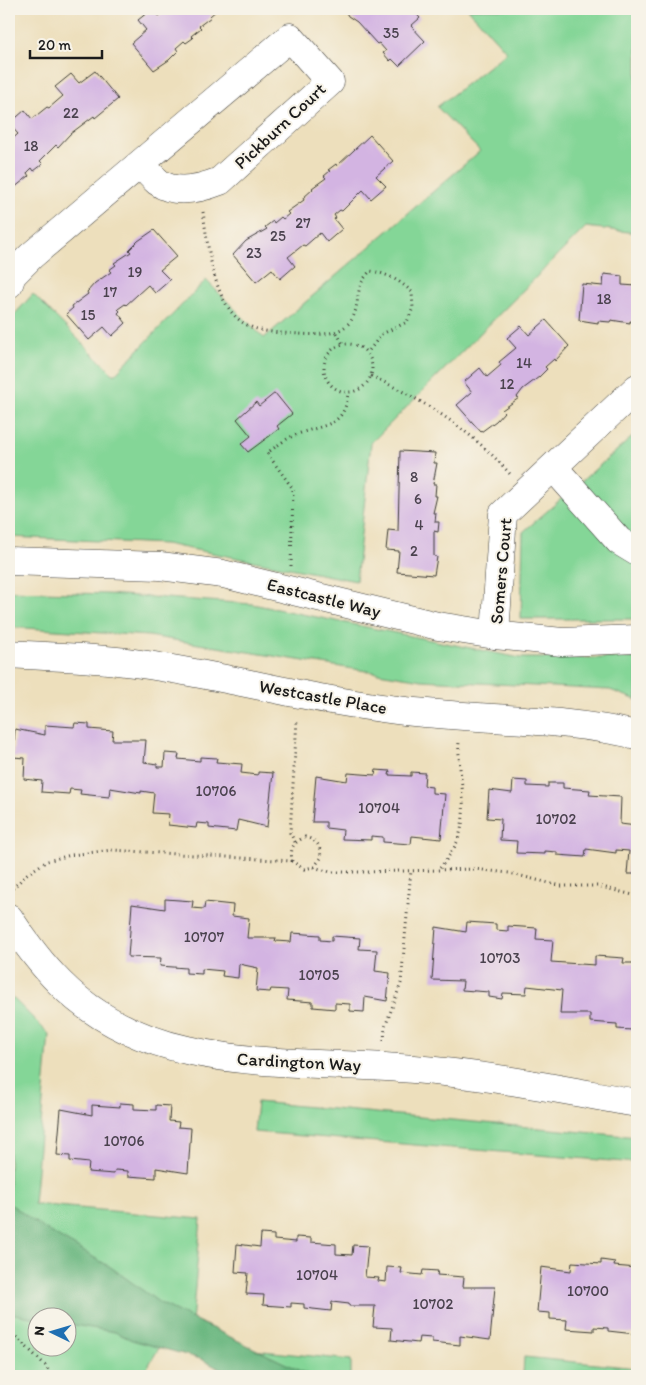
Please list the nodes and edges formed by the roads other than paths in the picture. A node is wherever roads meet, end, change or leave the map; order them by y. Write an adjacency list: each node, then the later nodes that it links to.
1 (141, 164): 1 (street, Pickburn Court); 2 (street, Pickburn Court)
2 (9, 284)
3 (637, 388): 4 (street, Somers Court)
4 (554, 468): 5 (street); 7 (street, Somers Court)
5 (637, 552)
6 (9, 561): 7 (street, Eastcastle Way)
7 (495, 635): 8 (street, Eastcastle Way)
8 (637, 639)
9 (9, 654): 10 (street, Westcastle Place)
10 (637, 735)
11 (9, 918): 12 (street, Cardington Way)
12 (637, 1104)

